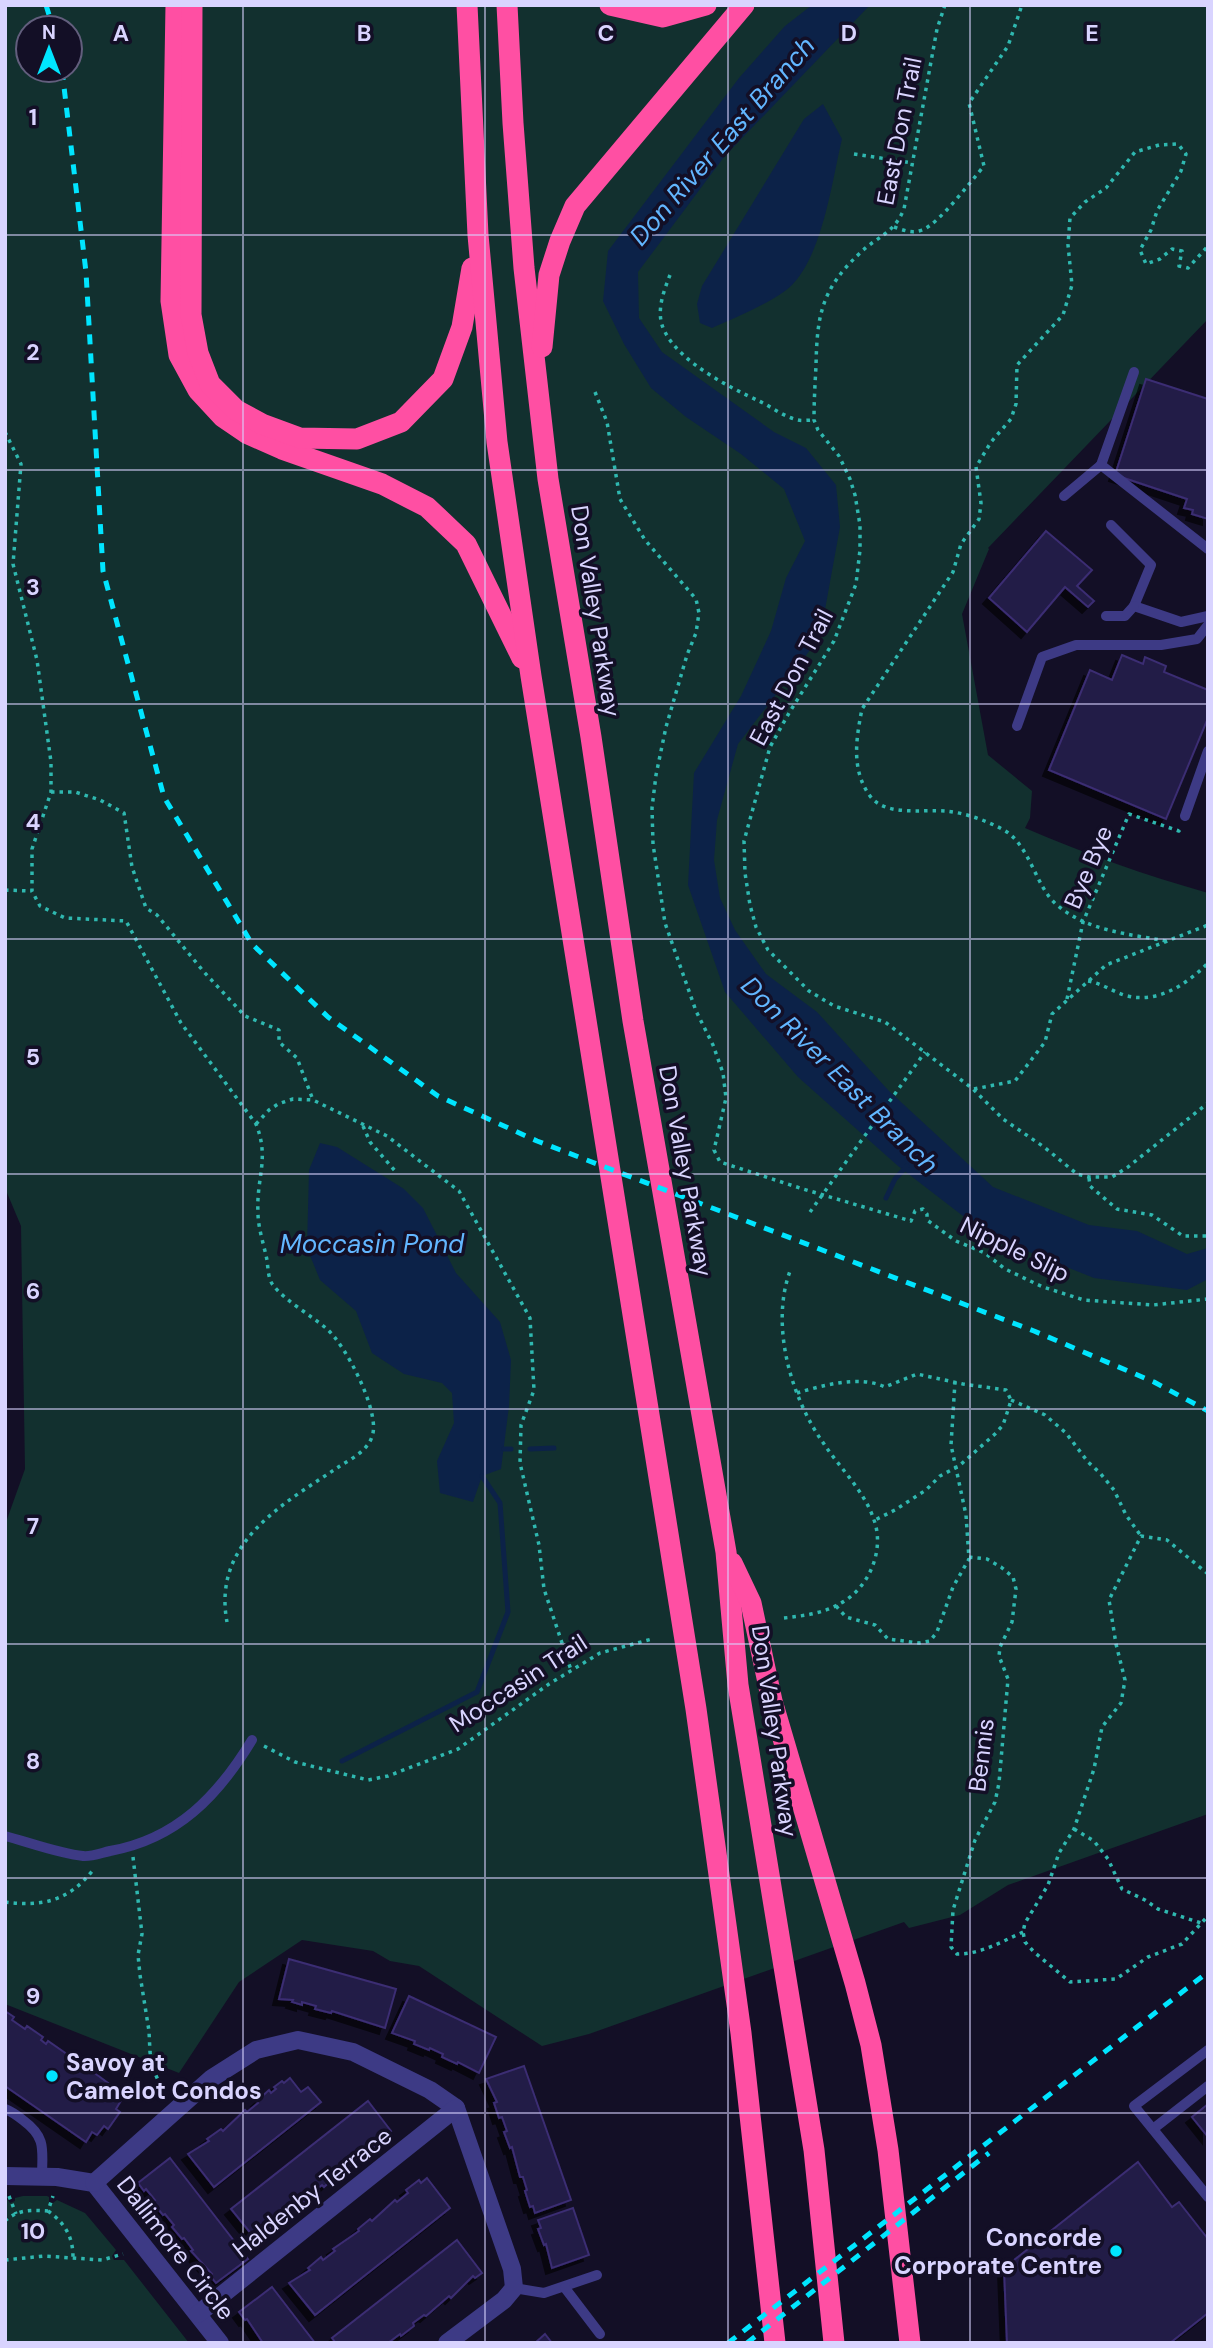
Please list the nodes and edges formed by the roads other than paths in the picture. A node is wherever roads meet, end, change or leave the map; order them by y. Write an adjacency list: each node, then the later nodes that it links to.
1 (176, 5): 19 (highway)
2 (192, 5): 8 (highway)
3 (467, 5): 8 (highway)
4 (507, 5): 10 (highway, Don Valley Parkway)
5 (610, 5): 6 (highway)
6 (706, 5)
7 (744, 5): 10 (highway)
8 (478, 235): 19 (highway)
9 (1134, 372): 11 (lane)
10 (538, 384): 23 (highway, Don Valley Parkway)
11 (1101, 465): 12 (lane); 14 (lane)
12 (1064, 496)
13 (1111, 525): 15 (lane)
14 (1208, 550)
15 (1134, 606): 16 (lane); 17 (lane)
16 (1208, 616)
17 (1106, 617)
18 (1208, 625): 20 (lane)
19 (531, 676): 42 (highway)
20 (1017, 726)
21 (1208, 751): 22 (lane)
22 (1185, 816)
23 (726, 1552): 43 (highway, Don Valley Parkway); 44 (highway)
24 (252, 1740): 25 (lane)
25 (5, 1836)
26 (1208, 2050): 30 (lane)
27 (1208, 2087): 30 (lane)
28 (456, 2108): 33 (street, Dallimore Circle); 36 (street); 38 (street, Haldenby Terrace)
29 (5, 2109): 32 (lane)
30 (1153, 2129): 34 (lane)
31 (5, 2176): 32 (street, Dallimore Circle)
32 (42, 2177): 33 (street, Dallimore Circle)
33 (94, 2183): 38 (street, Dallimore Circle)
34 (1208, 2197)
35 (597, 2275): 37 (lane)
36 (514, 2288): 37 (lane); 41 (street)
37 (565, 2288): 39 (lane)
38 (198, 2314): 40 (street, Dallimore Circle)
39 (600, 2334)
40 (220, 2343)
41 (447, 2343)
42 (775, 2343)
43 (834, 2343)
44 (910, 2343)

